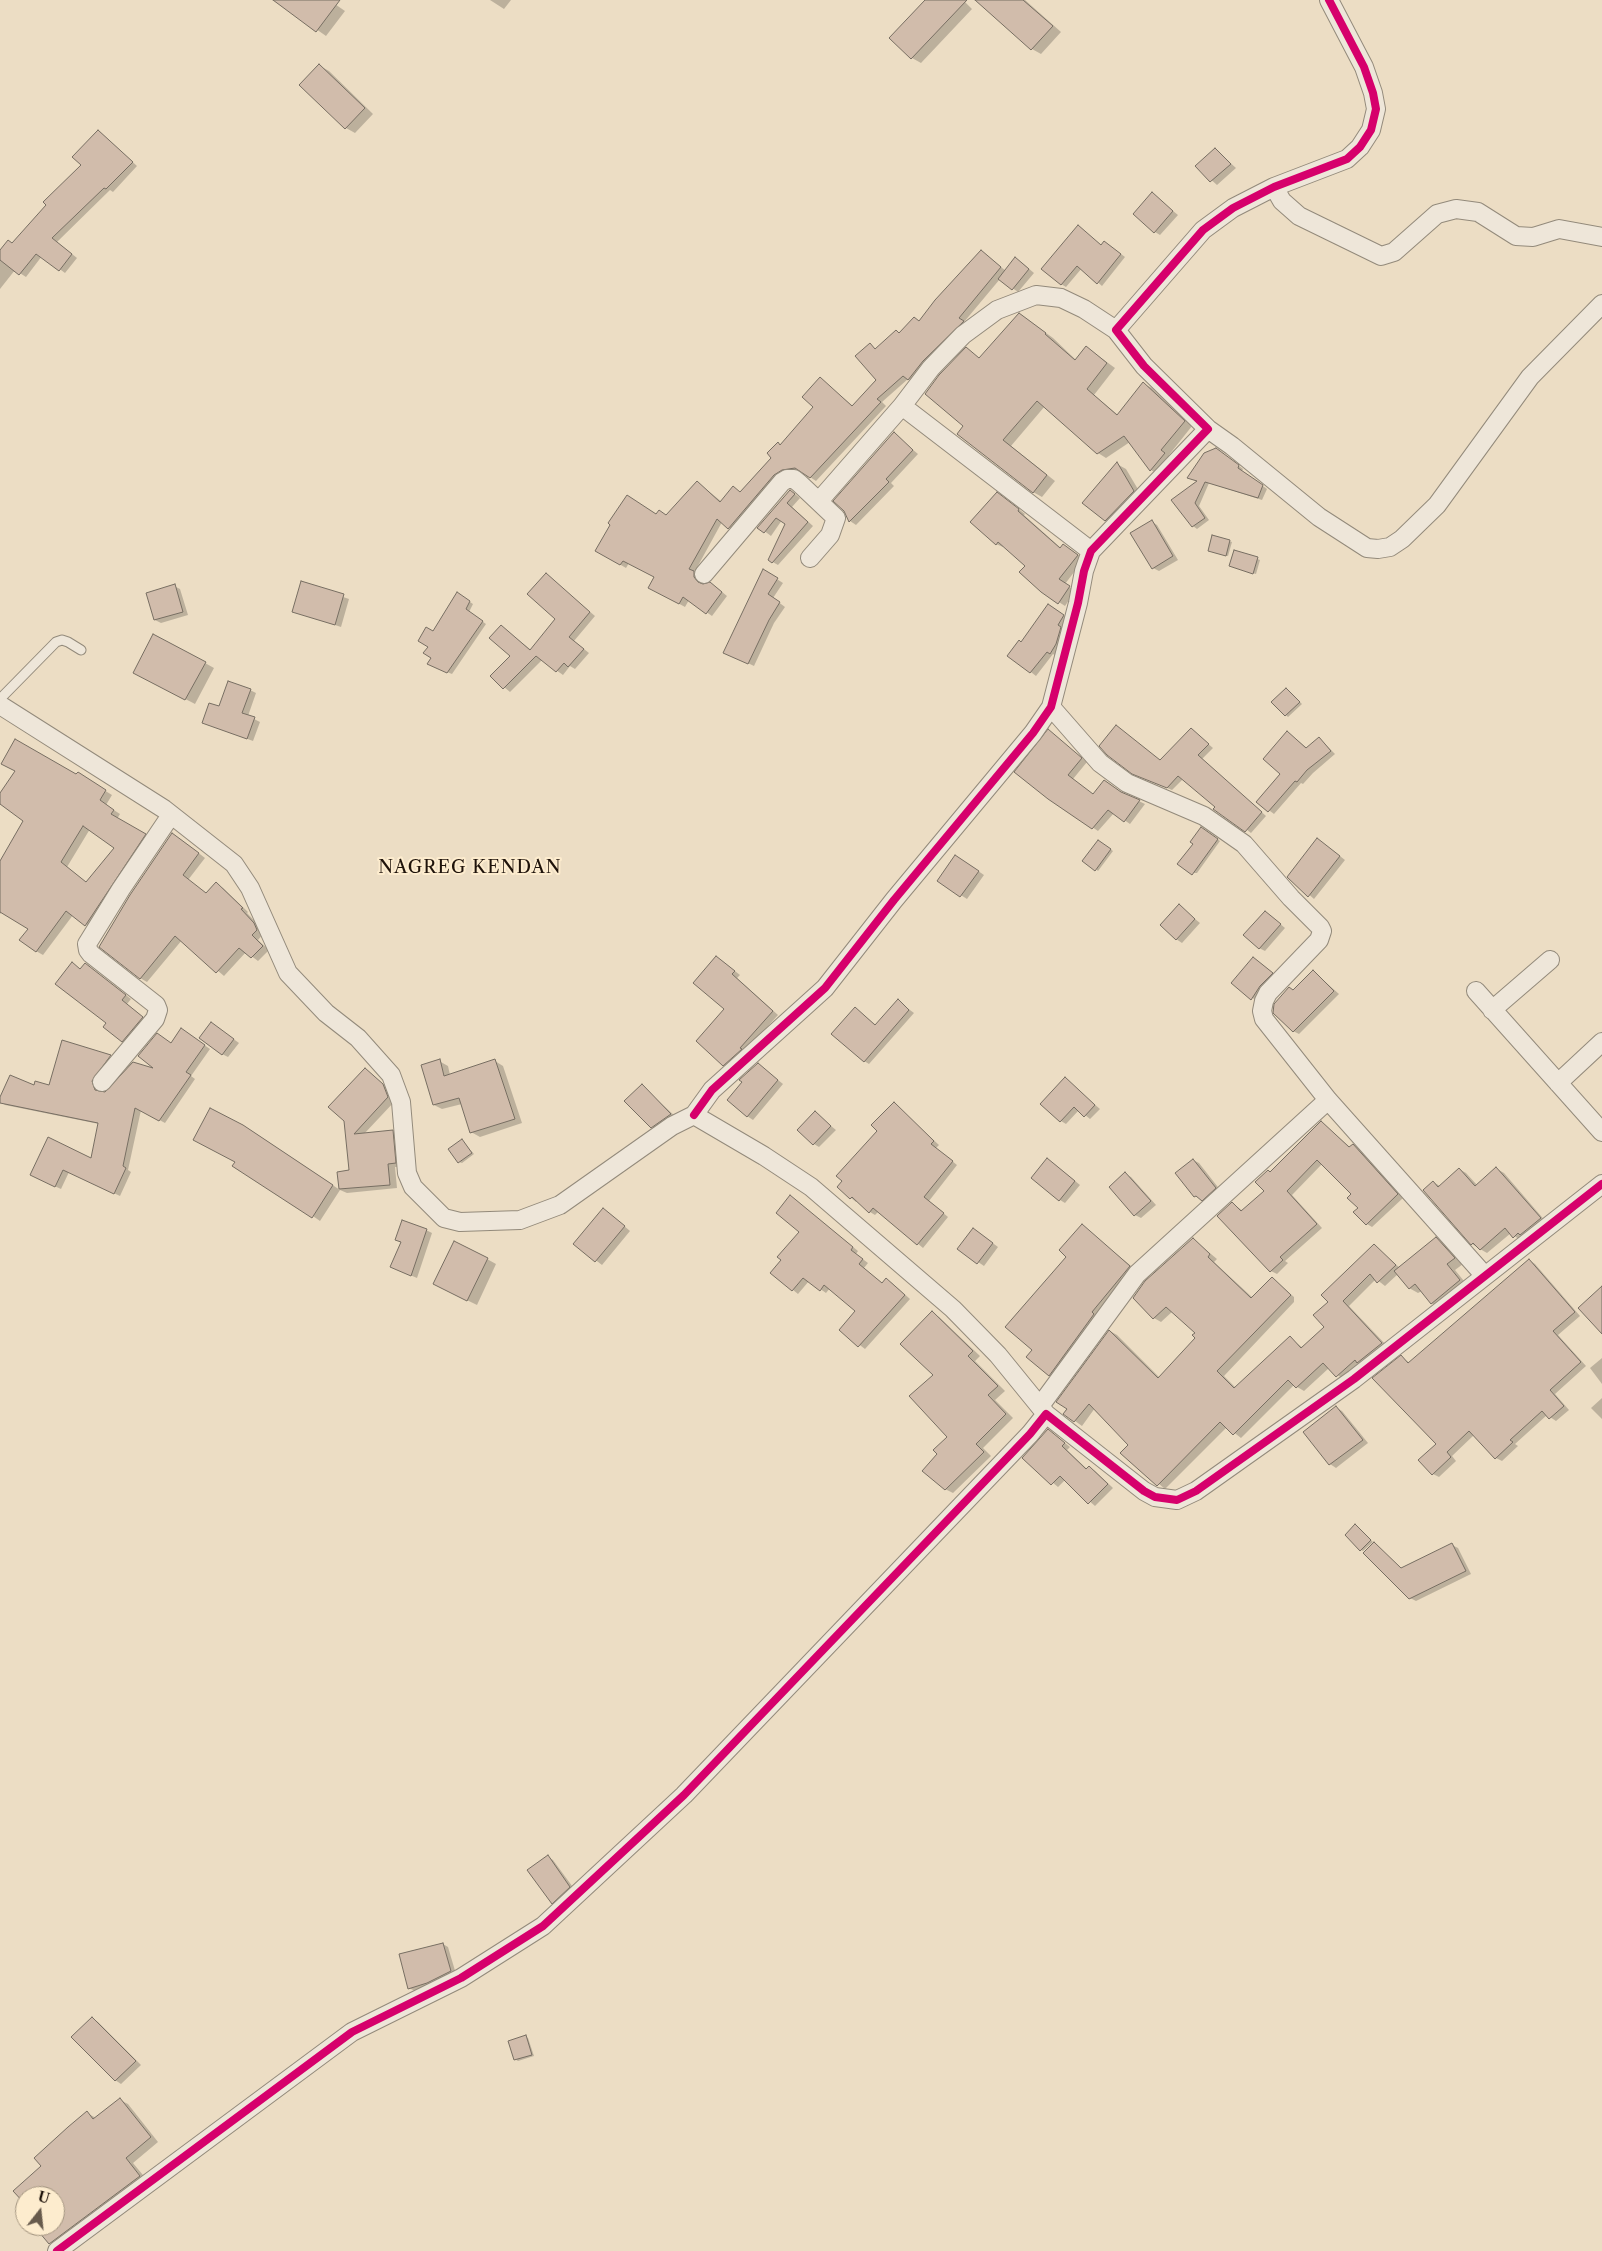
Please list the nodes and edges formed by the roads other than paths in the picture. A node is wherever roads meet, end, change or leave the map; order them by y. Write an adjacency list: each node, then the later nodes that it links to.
1 (1329, 0): 2 (street)
2 (1274, 187): 3 (street); 5 (street)
3 (1602, 238)
4 (1602, 304): 7 (street)
5 (1116, 330): 6 (street); 7 (street)
6 (902, 406): 8 (street); 9 (street)
7 (1208, 430): 9 (street)
8 (818, 500): 10 (street); 11 (street)
9 (1091, 551): 14 (street)
10 (810, 558)
11 (704, 574)
12 (81, 650): 13 (lane)
13 (1, 707): 15 (street)
14 (1052, 708): 22 (street); 23 (street)
15 (171, 815): 20 (street); 23 (street)
16 (1550, 960): 18 (street)
17 (1476, 991): 18 (street)
18 (1492, 1010): 21 (street)
19 (1602, 1042): 21 (street)
20 (102, 1082)
21 (1558, 1083): 24 (street)
22 (1328, 1100): 26 (street); 27 (street)
23 (694, 1115): 27 (street)
24 (1602, 1132)
25 (1602, 1184): 26 (street)
26 (1485, 1276): 27 (street)
27 (1043, 1410): 28 (street)
28 (57, 2251)

